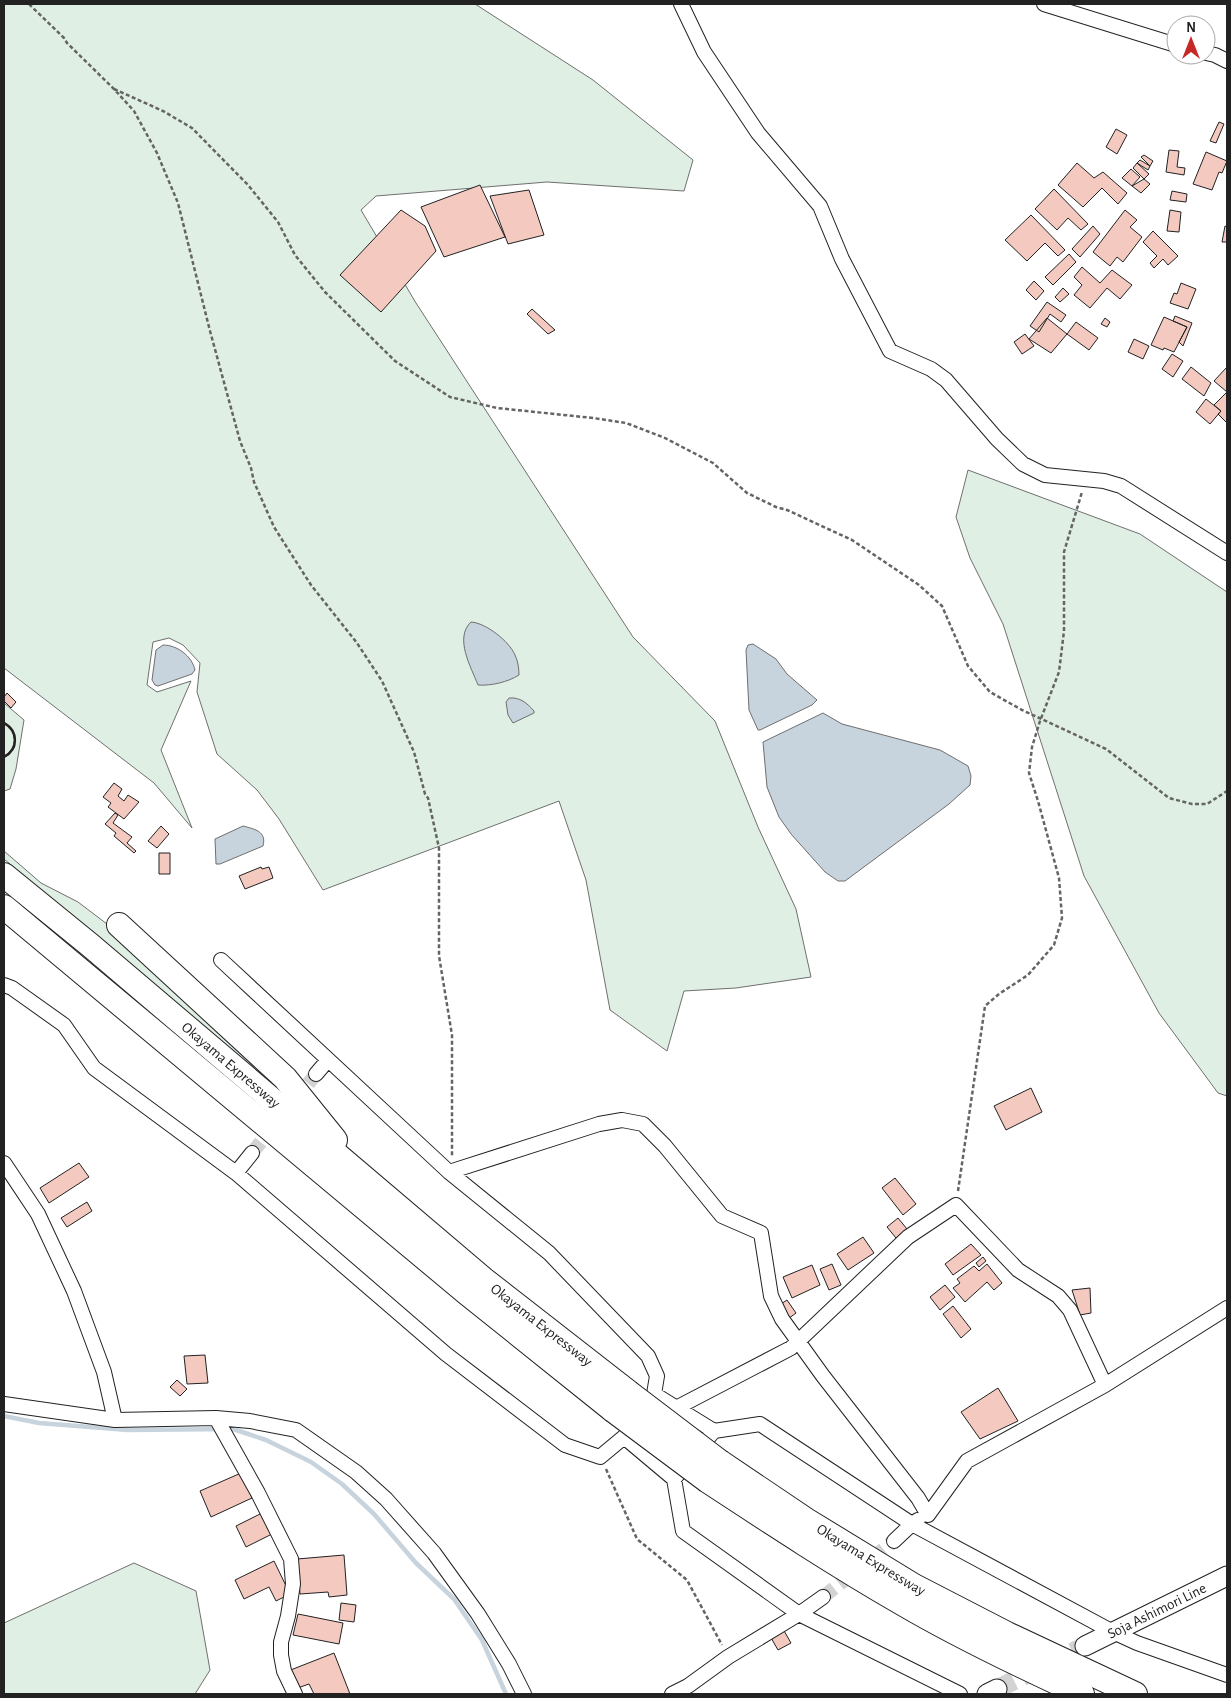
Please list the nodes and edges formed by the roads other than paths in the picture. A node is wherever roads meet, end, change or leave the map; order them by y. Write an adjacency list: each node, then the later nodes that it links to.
1 (681, 4): 4 (street)
2 (1044, 4): 3 (street)
3 (1166, 43)
4 (1227, 553)
5 (4, 875): 18 (highway, Okayama Expressway)
6 (4, 907): 13 (highway, Okayama Expressway)
7 (119, 925): 18 (highway)
8 (4, 927): 13 (highway)
9 (221, 960): 11 (street)
10 (4, 985): 17 (street)
11 (328, 1060): 12 (street); 16 (street)
12 (316, 1074)
13 (218, 1085): 29 (highway, Okayama Expressway, bridge)
14 (252, 1153): 17 (street)
15 (4, 1163): 25 (street)
16 (449, 1172): 20 (street); 22 (street)
17 (236, 1173): 28 (street)
18 (370, 1183): 29 (highway, Okayama Expressway, bridge)
19 (1227, 1308): 21 (street)
20 (798, 1341): 21 (street); 24 (street); 31 (street)
21 (1104, 1385): 31 (street)
22 (654, 1394): 24 (street); 28 (street)
23 (4, 1404): 25 (street)
24 (676, 1408): 27 (street)
25 (115, 1420): 26 (street)
26 (220, 1426): 40 (street); 41 (street)
27 (714, 1432): 30 (street); 32 (street)
28 (624, 1437): 30 (street)
29 (714, 1471): 44 (highway, Okayama Expressway); 45 (highway, Okayama Expressway)
30 (674, 1479): 36 (street)
31 (928, 1515): 32 (street)
32 (912, 1524): 33 (street); 37 (street)
33 (894, 1541)
34 (1227, 1576): 37 (main road, Soja Ashimori Line)
35 (823, 1597): 36 (street)
36 (799, 1614): 42 (street); 43 (street)
37 (1113, 1632): 38 (main road, Soja Ashimori Line); 39 (street)
38 (1085, 1646)
39 (1227, 1675)
40 (295, 1694)
41 (524, 1694)
42 (672, 1694)
43 (960, 1694)
44 (1082, 1694)
45 (1135, 1694)

